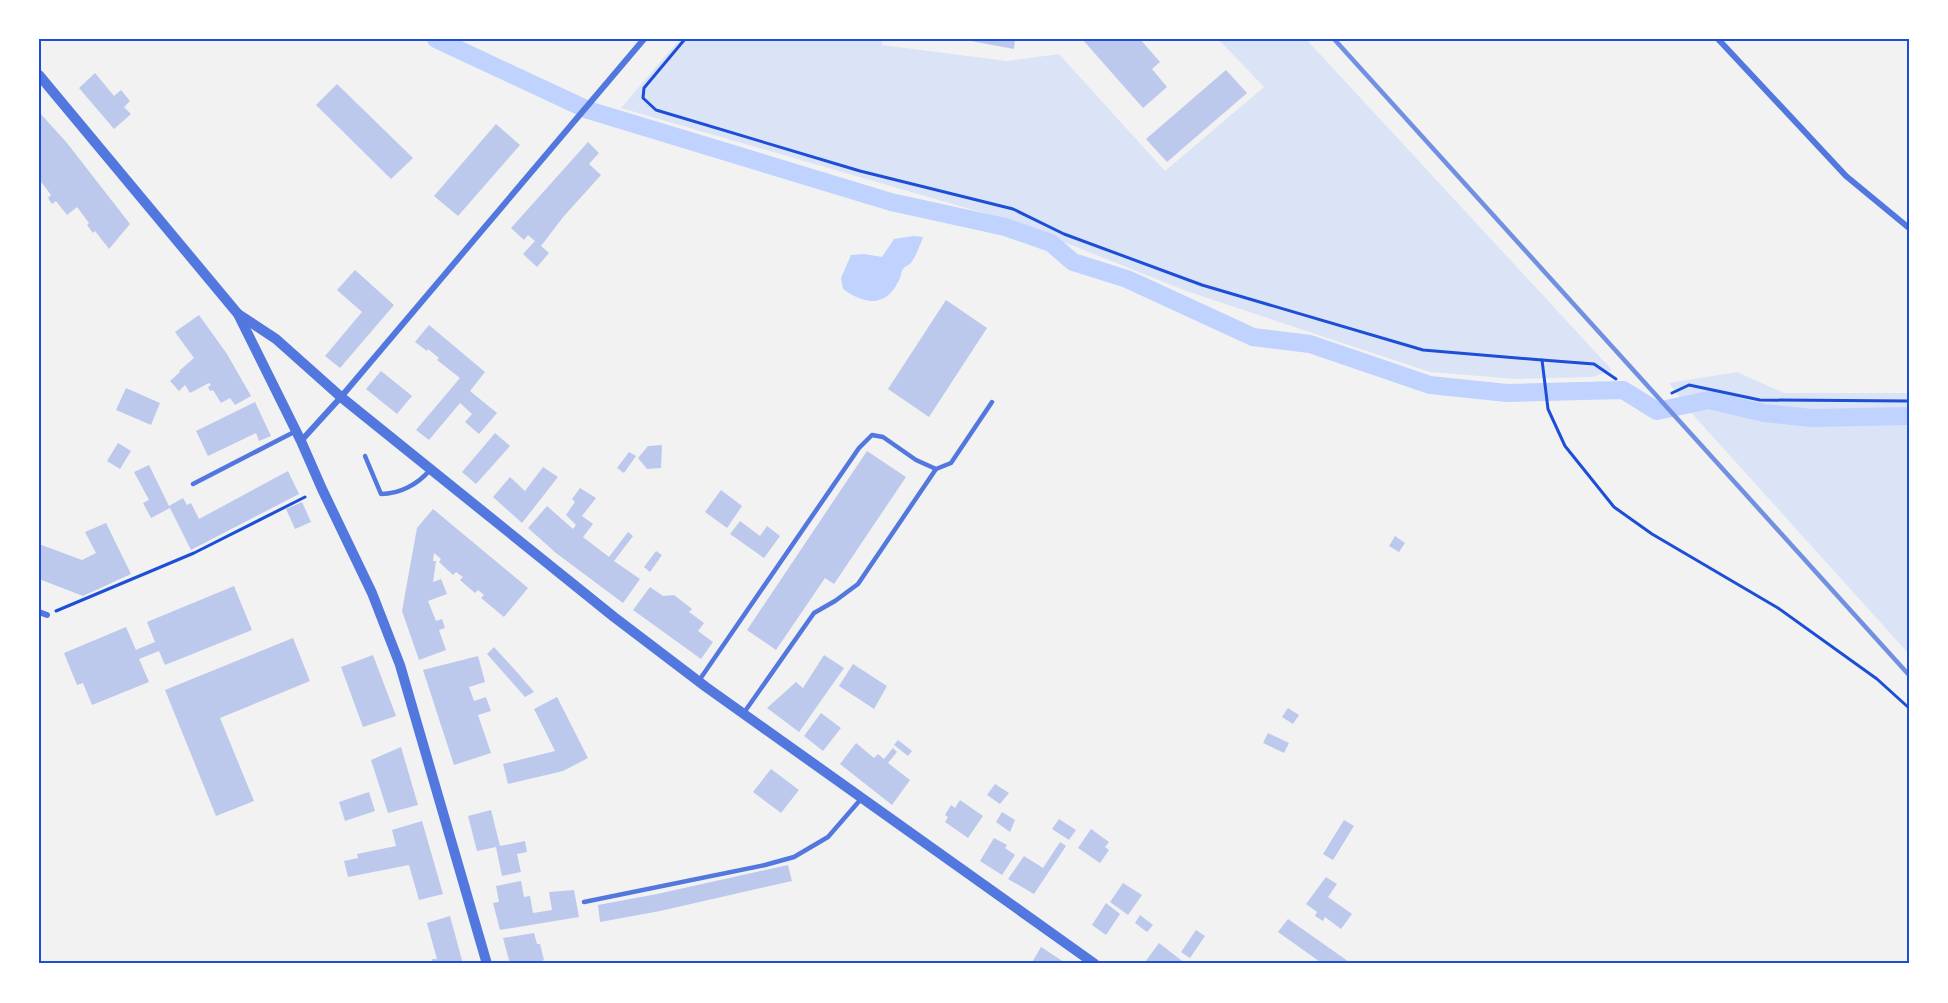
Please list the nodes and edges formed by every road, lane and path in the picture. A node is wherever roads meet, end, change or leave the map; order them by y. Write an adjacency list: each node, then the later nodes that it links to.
1 (644, 39): 10 (street)
2 (685, 39): 7 (path)
3 (1718, 39): 5 (street)
4 (39, 75): 6 (street)
5 (1909, 228)
6 (238, 314): 10 (street); 13 (street)
7 (1542, 360): 8 (path); 22 (path)
8 (1616, 379)
9 (1671, 393): 11 (path)
10 (341, 397): 13 (street); 16 (street)
11 (1909, 401)
12 (992, 402): 15 (lane)
13 (299, 436): 17 (lane); 26 (street)
14 (365, 456): 16 (lane)
15 (936, 469): 21 (lane); 23 (lane)
16 (430, 470): 21 (street)
17 (193, 484)
18 (305, 497): 20 (path)
19 (39, 612): 20 (street)
20 (47, 615)
21 (698, 682): 23 (street)
22 (1909, 708)
23 (743, 714): 24 (street)
24 (861, 799): 25 (lane); 27 (street)
25 (585, 902)
26 (487, 964)
27 (1095, 964)

